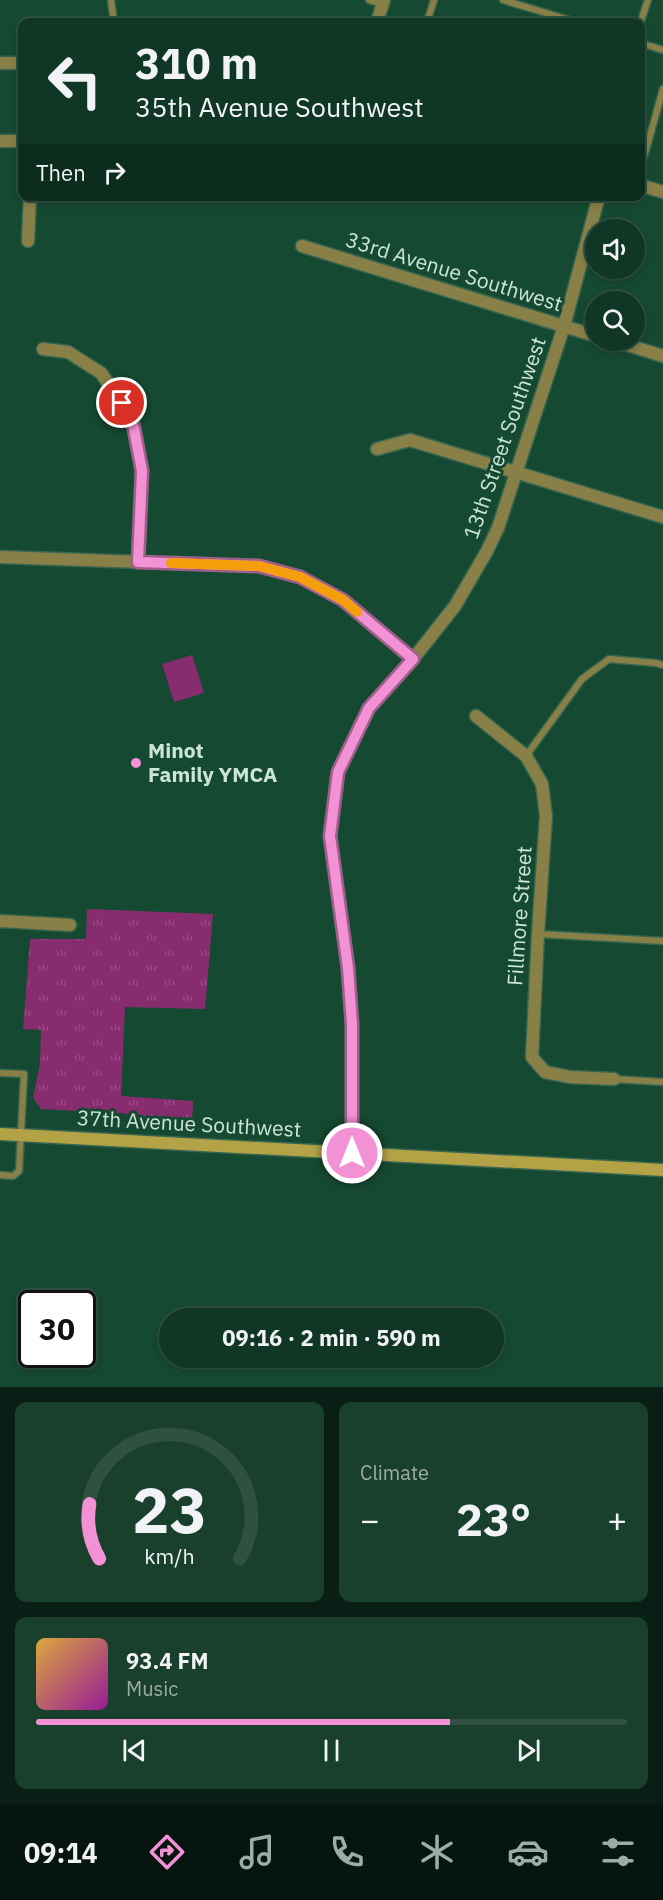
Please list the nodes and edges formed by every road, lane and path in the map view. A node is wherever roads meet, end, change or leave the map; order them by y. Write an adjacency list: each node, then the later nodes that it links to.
1 (111, 0): 7 (lane)
2 (369, 0): 6 (lane)
3 (434, 0): 9 (lane)
4 (503, 0): 10 (lane)
5 (648, 0): 11 (lane)
6 (383, 2): 8 (street)
7 (113, 18)
8 (378, 18)
9 (428, 18)
10 (563, 18)
11 (642, 18)
12 (645, 45): 13 (lane)
13 (663, 50)
14 (0, 63): 15 (street)
15 (18, 63)
16 (663, 89): 19 (lane)
17 (0, 141): 18 (street)
18 (18, 141)
19 (645, 153)
20 (645, 187): 21 (street)
21 (663, 192)
22 (30, 201): 24 (street)
23 (598, 201): 26 (street, 13th Street Southwest)
24 (28, 241)
25 (302, 246): 26 (street, 33rd Avenue Southwest)
26 (564, 326): 27 (street, 33rd Avenue Southwest); 32 (street, 13th Street Southwest)
27 (585, 333)
28 (43, 349): 35 (street)
29 (645, 350): 30 (street)
30 (663, 356)
31 (377, 449): 32 (street)
32 (518, 473): 33 (street); 36 (street, 13th Street Southwest)
33 (663, 517)
34 (0, 557): 35 (street)
35 (138, 562): 36 (street)
36 (413, 659): 49 (street, 13th Street Southwest)
37 (663, 665): 39 (lane)
38 (476, 716): 39 (street, Fillmore Street)
39 (526, 756): 42 (street, Fillmore Street)
40 (0, 921): 41 (street)
41 (70, 925)
42 (538, 934): 43 (lane); 45 (street, Fillmore Street)
43 (663, 941)
44 (0, 1073): 48 (lane)
45 (615, 1079): 46 (lane)
46 (663, 1082)
47 (0, 1134): 48 (main road, 37th Avenue Southwest)
48 (21, 1135): 49 (main road, 37th Avenue Southwest); 51 (lane)
49 (352, 1153): 50 (main road, 37th Avenue Southwest)
50 (663, 1170)
51 (0, 1175)

